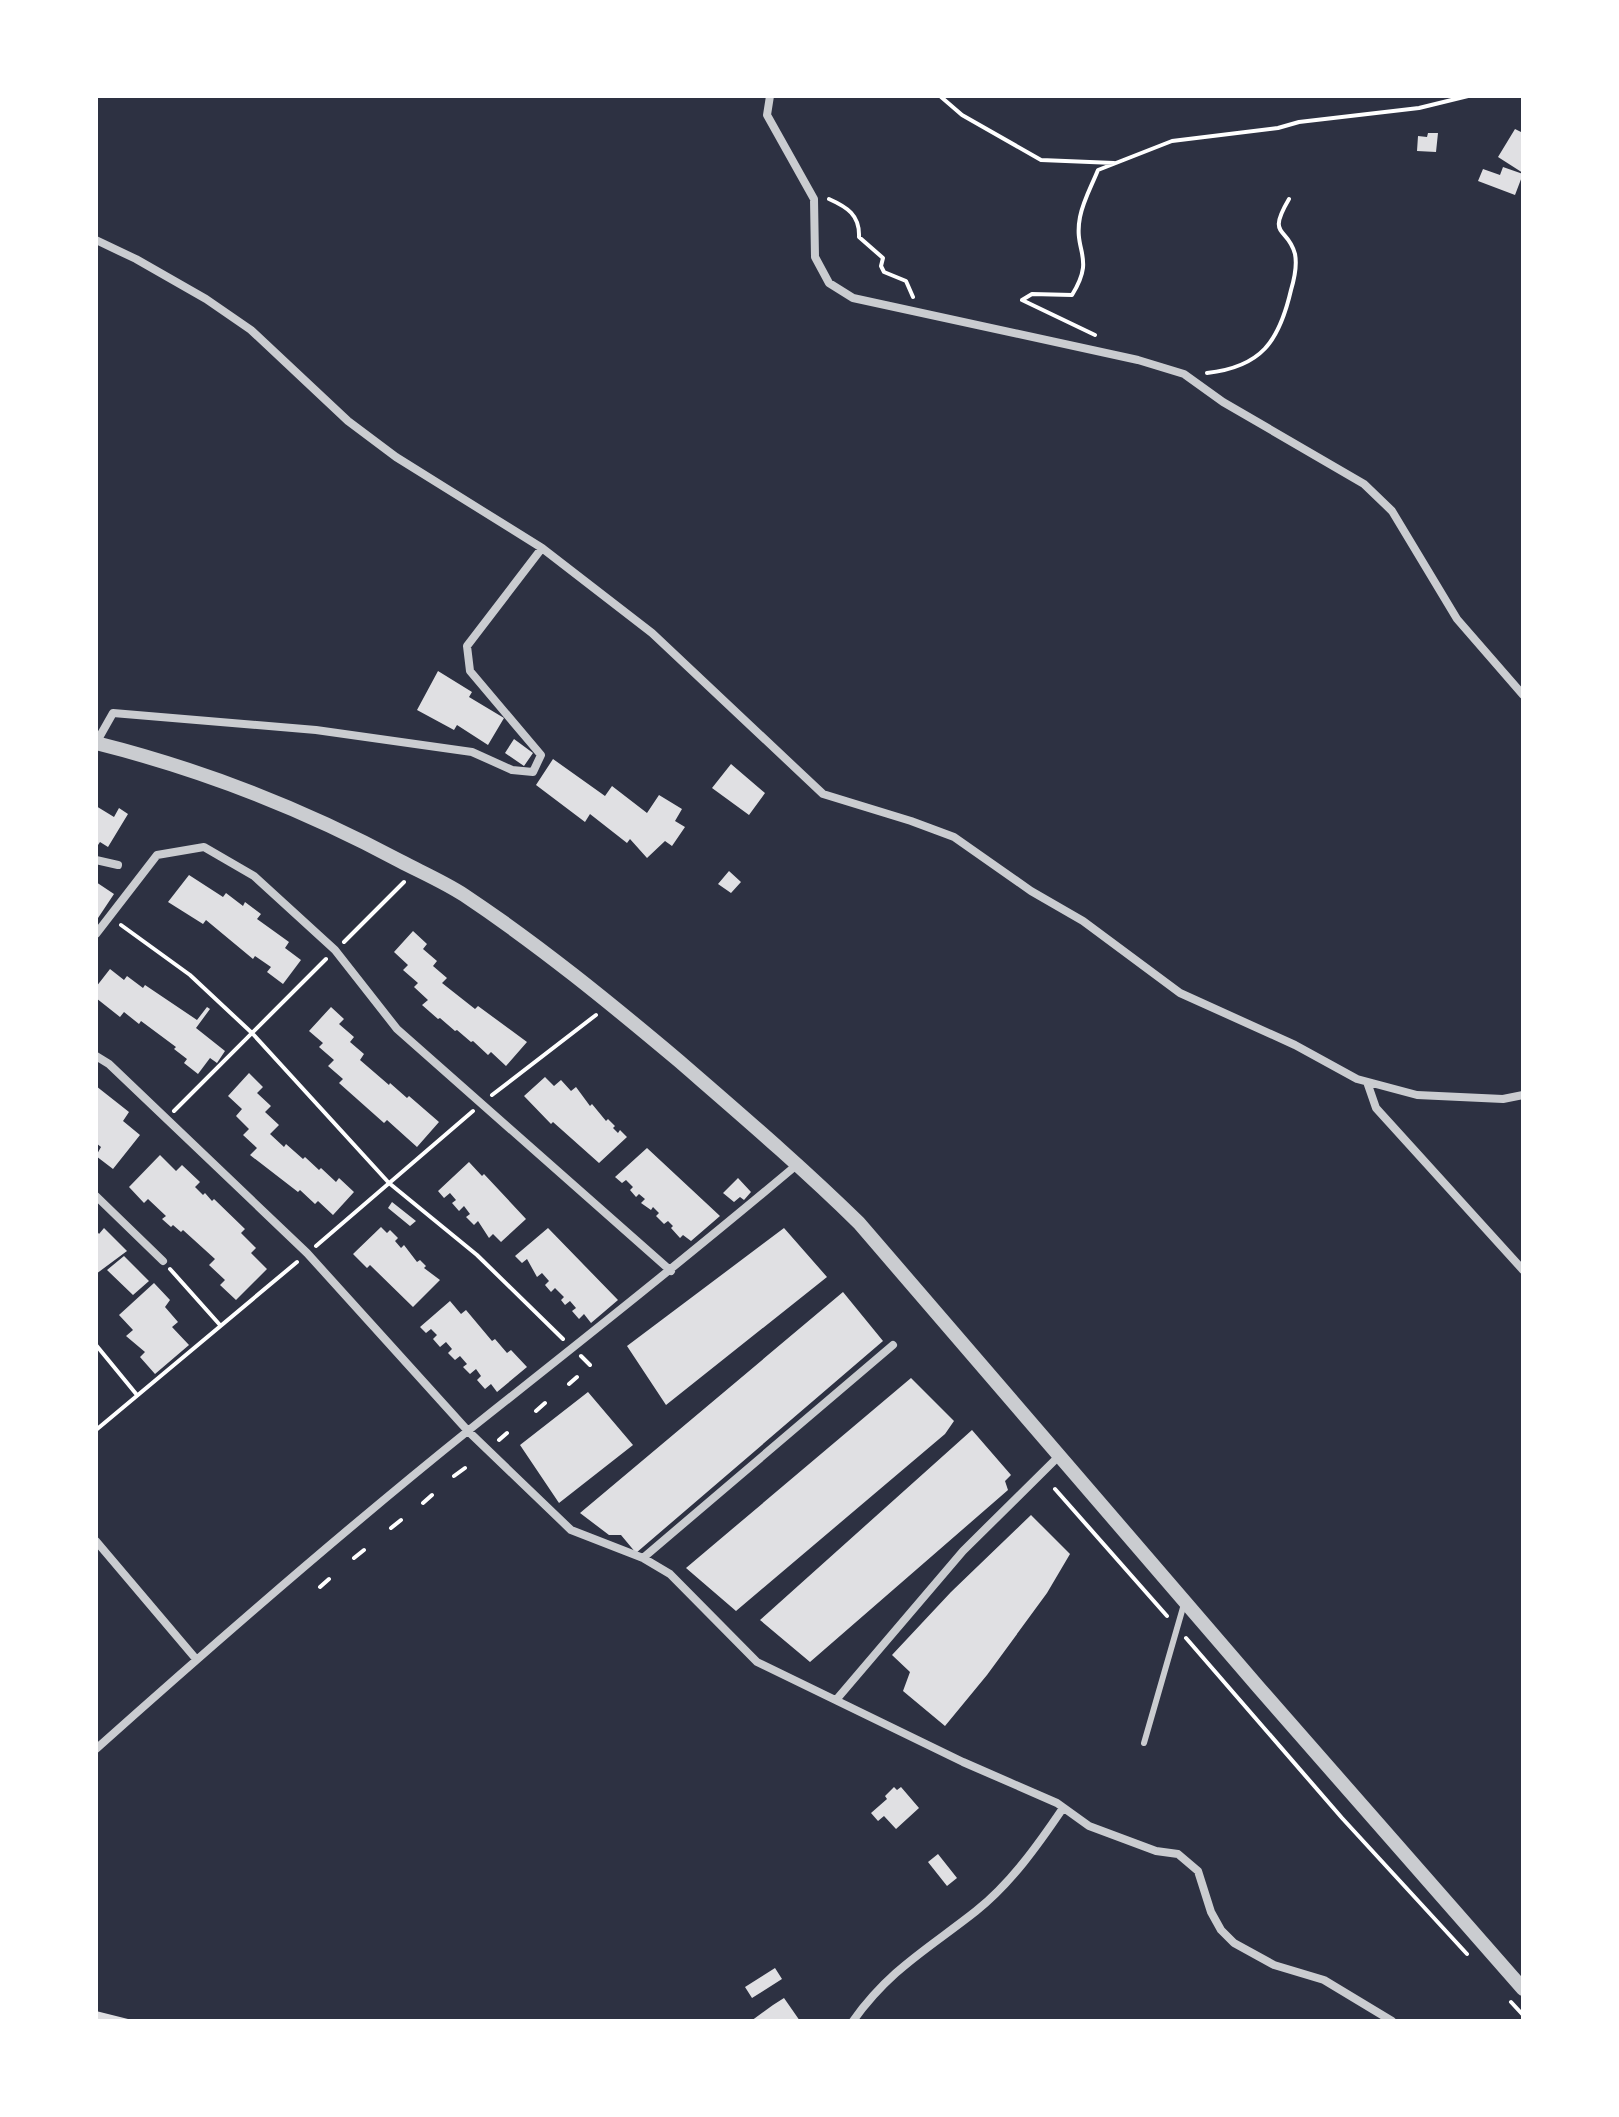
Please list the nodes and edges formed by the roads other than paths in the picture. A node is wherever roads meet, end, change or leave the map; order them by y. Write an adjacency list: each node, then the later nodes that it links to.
1 (770, 96): 4 (street)
2 (96, 240): 3 (street)
3 (542, 548): 5 (street); 10 (street)
4 (1523, 695)
5 (96, 743): 12 (street)
6 (96, 860): 7 (street)
7 (118, 865)
8 (96, 934): 16 (street)
9 (96, 1056): 18 (street)
10 (1367, 1082): 11 (street); 15 (street)
11 (1523, 1095)
12 (799, 1163): 16 (street); 19 (street)
13 (96, 1196): 14 (street)
14 (163, 1261)
15 (1523, 1270)
16 (671, 1271): 18 (street)
17 (893, 1345): 21 (street)
18 (468, 1431): 21 (street); 23 (street)
19 (1059, 1456): 22 (street); 24 (street)
20 (96, 1541): 23 (street)
21 (643, 1558): 24 (street)
22 (1185, 1601): 25 (lane); 28 (street)
23 (196, 1659): 26 (street)
24 (836, 1700): 27 (street)
25 (1144, 1743)
26 (96, 1749)
27 (1063, 1808): 29 (street); 30 (street)
28 (1523, 1989)
29 (853, 2021)
30 (1392, 2021)

